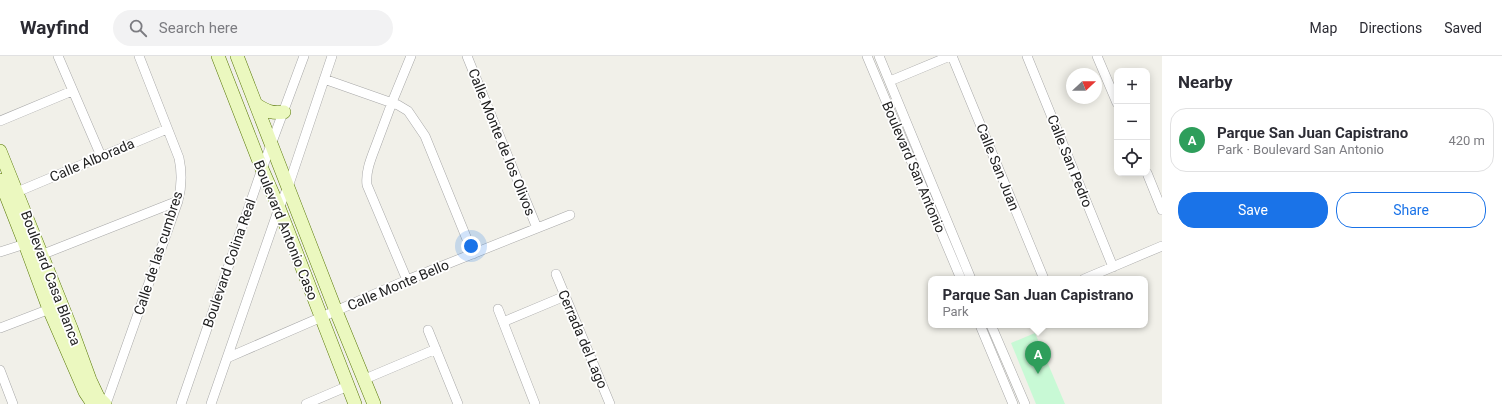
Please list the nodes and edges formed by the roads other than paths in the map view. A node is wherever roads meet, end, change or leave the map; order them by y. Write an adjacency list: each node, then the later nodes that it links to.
1 (58, 56): 16 (street)
2 (139, 56): 22 (street, Calle de las cumbres)
3 (218, 56): 26 (main road, Boulevard Antonio Caso)
4 (237, 56): 19 (main road, Boulevard Antonio Caso)
5 (304, 56): 20 (street, Boulevard Colina Real)
6 (332, 56): 14 (street)
7 (411, 56): 18 (street)
8 (467, 56): 35 (street, Calle Monte de los Olivos)
9 (867, 56): 43 (street, Boulevard San Antonio)
10 (879, 56): 15 (street, Boulevard San Antonio)
11 (951, 56): 15 (street); 45 (street, Calle San Juan)
12 (1027, 56): 41 (street, Calle San Pedro)
13 (1097, 56): 17 (street)
14 (324, 79): 18 (street); 29 (street)
15 (890, 81): 44 (street, Boulevard San Antonio)
16 (72, 91): 21 (street); 25 (street)
17 (1114, 96)
18 (392, 102): 39 (street); 47 (street)
19 (257, 105): 20 (main road); 23 (main road, Boulevard Antonio Caso)
20 (284, 112): 23 (street, Boulevard Colina Real)
21 (0, 121)
22 (168, 129): 25 (street, Calle Alborada); 31 (street, Calle de las cumbres)
23 (272, 144): 26 (street, Boulevard Colina Real); 29 (main road, Boulevard Antonio Caso)
24 (0, 151): 30 (main road, Boulevard Casa Blanca)
25 (102, 156): 30 (street, Calle Alborada)
26 (262, 168): 32 (main road, Boulevard Antonio Caso); 68 (street, Boulevard Colina Real)
27 (1148, 176): 33 (street)
28 (0, 180): 36 (main road, Boulevard Casa Blanca)
29 (288, 188): 32 (street); 51 (main road, Boulevard Antonio Caso)
30 (17, 192): 40 (main road, Boulevard Casa Blanca)
31 (178, 201): 40 (street); 67 (street, Calle de las cumbres)
32 (279, 208): 52 (main road, Boulevard Antonio Caso); 61 (street)
33 (1162, 210)
34 (570, 215): 35 (street, Calle Monte Bello)
35 (538, 228): 39 (street, Calle Monte Bello)
36 (25, 244): 38 (street); 49 (main road, Boulevard Casa Blanca)
37 (1162, 246): 41 (street)
38 (0, 252)
39 (473, 254): 47 (street, Calle Monte Bello)
40 (41, 255): 49 (main road, Boulevard Casa Blanca)
41 (1113, 266): 46 (street)
42 (556, 274): 48 (street, Cerrada del Lago)
43 (960, 276)
44 (970, 276)
45 (1043, 276)
46 (1091, 276)
47 (407, 280): 51 (street, Calle Monte Bello)
48 (564, 296): 53 (street); 75 (street, Cerrada del Lago)
49 (55, 306): 54 (street); 66 (main road, Boulevard Casa Blanca); 67 (main road, Boulevard Casa Blanca)
50 (498, 309): 53 (street)
51 (336, 311): 52 (street, Calle Monte Bello); 63 (main road, Boulevard Antonio Caso)
52 (320, 317): 61 (street, Calle Monte Bello); 64 (main road, Boulevard Antonio Caso)
53 (503, 322): 74 (street)
54 (0, 328)
55 (981, 328): 76 (street)
56 (991, 328): 60 (street)
57 (991, 328): 77 (street)
58 (428, 330): 59 (street)
59 (436, 349): 63 (street); 73 (street)
60 (1002, 352)
61 (228, 358): 69 (street)
62 (0, 370): 65 (street)
63 (365, 379): 72 (main road, Boulevard Antonio Caso)
64 (348, 386): 70 (street); 71 (main road, Boulevard Antonio Caso)
65 (13, 404)
66 (92, 404)
67 (106, 404)
68 (181, 404)
69 (211, 404)
70 (306, 404)
71 (356, 404)
72 (374, 404)
73 (458, 404)
74 (535, 404)
75 (610, 404)
76 (1013, 404)
77 (1025, 404)

